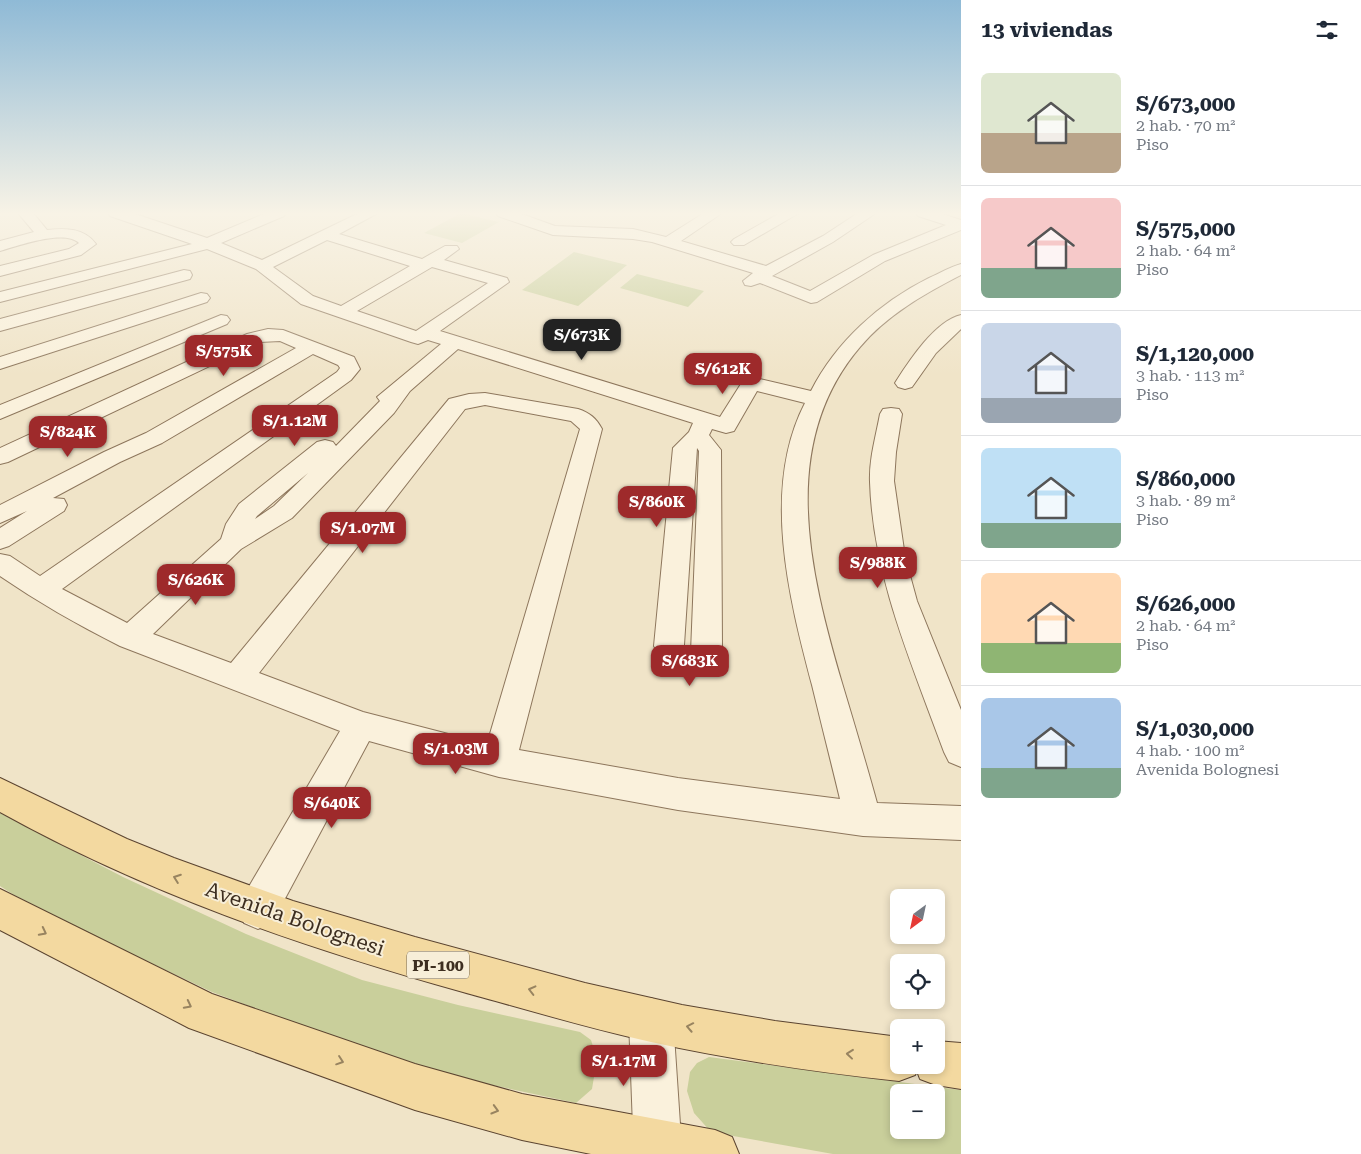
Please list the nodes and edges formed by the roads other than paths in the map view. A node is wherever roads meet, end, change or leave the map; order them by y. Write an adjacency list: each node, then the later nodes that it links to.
1 (121, 267): 14 (street)
2 (174, 267): 11 (street)
3 (263, 267): 16 (street)
4 (421, 267): 16 (street)
5 (443, 267): 21 (street)
6 (743, 267): 10 (street)
7 (776, 267): 10 (street)
8 (864, 267): 10 (street)
9 (961, 269): 29 (street)
10 (763, 274): 12 (street)
11 (184, 275): 13 (street); 15 (street)
12 (742, 286)
13 (124, 293): 19 (street); 20 (street)
14 (0, 297)
15 (201, 298): 17 (street); 25 (street)
16 (341, 313): 21 (street)
17 (221, 320): 22 (street); 28 (street); 30 (street)
18 (961, 320): 27 (street)
19 (0, 326)
20 (0, 331)
21 (426, 333): 23 (street)
22 (254, 338): 24 (street); 35 (street)
23 (455, 342): 26 (street); 40 (street)
24 (312, 347): 34 (street); 39 (street)
25 (0, 362)
26 (587, 382): 31 (street); 33 (street)
27 (905, 383)
28 (0, 396)
29 (816, 399): 33 (street); 46 (street)
30 (0, 413)
31 (566, 413): 41 (street); 44 (street)
32 (891, 414): 43 (street)
33 (702, 427): 33 (street)
34 (154, 438): 36 (street); 37 (street)
35 (0, 457)
36 (0, 515)
37 (0, 540)
38 (0, 563): 39 (street)
39 (40, 590): 40 (street)
40 (130, 638): 41 (street)
41 (237, 678): 42 (street)
42 (361, 725): 44 (street); 49 (street)
43 (961, 752)
44 (499, 762): 46 (street)
45 (0, 794): 49 (main road, Avenida Bolognesi / PI-100, one-way to 45)
46 (863, 819): 47 (street)
47 (961, 824)
48 (0, 909): 54 (main road, one-way to 54)
49 (258, 909): 50 (main road, Avenida Bolognesi / PI-100, one-way to 49)
50 (651, 1020): 51 (main road, Avenida Bolognesi / PI-100, one-way to 50); 54 (street)
51 (890, 1058)
52 (945, 1064): 53 (main road)
53 (961, 1066)
54 (658, 1148): 55 (main road)
55 (716, 1154)

